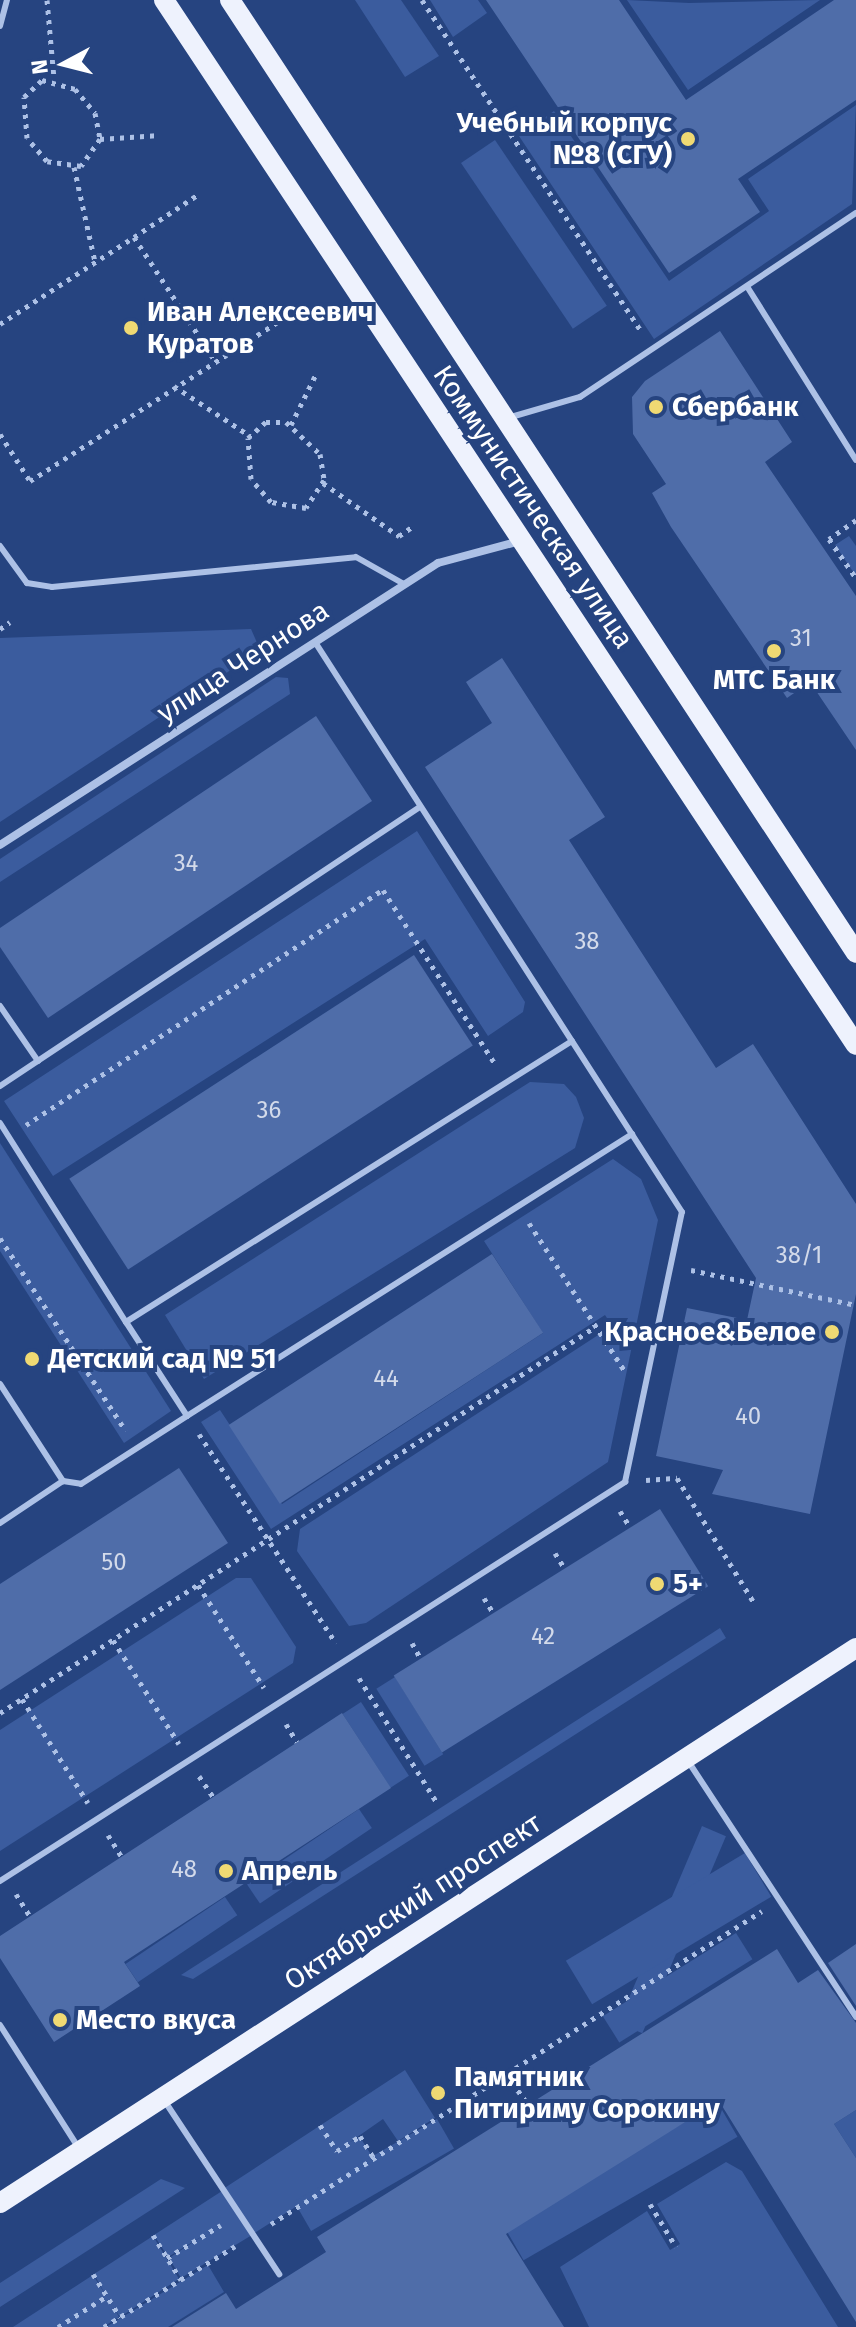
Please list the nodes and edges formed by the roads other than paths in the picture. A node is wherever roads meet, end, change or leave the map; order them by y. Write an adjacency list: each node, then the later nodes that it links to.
1 (7, 0): 4 (lane)
2 (164, 0): 9 (main road, Коммунистическая улица)
3 (230, 0): 7 (main road, Коммунистическая улица)
4 (0, 26)
5 (856, 213): 6 (lane)
6 (748, 288): 7 (lane); 8 (lane)
7 (502, 417): 15 (main road, Коммунистическая улица)
8 (856, 460)
9 (520, 541): 11 (street, улица Чернова); 18 (main road, Коммунистическая улица)
10 (0, 546): 11 (lane)
11 (404, 584): 12 (street, улица Чернова)
12 (315, 642): 13 (lane); 14 (street, улица Чернова)
13 (420, 807): 17 (lane); 19 (lane)
14 (0, 845)
15 (856, 953)
16 (0, 1006): 19 (lane)
17 (572, 1041): 22 (lane); 23 (lane)
18 (856, 1045)
19 (38, 1061): 20 (lane)
20 (0, 1086)
21 (0, 1123): 23 (lane)
22 (632, 1134): 25 (lane); 30 (lane)
23 (126, 1322): 25 (lane)
24 (0, 1384): 26 (lane)
25 (187, 1416): 26 (lane)
26 (63, 1481): 27 (lane)
27 (0, 1523)
28 (856, 1648): 29 (main road, Октябрьский проспект)
29 (686, 1758): 31 (lane); 33 (main road, Октябрьский проспект)
30 (0, 1881)
31 (856, 2017)
32 (0, 2025): 34 (lane)
33 (162, 2098): 34 (main road, Октябрьский проспект); 36 (lane)
34 (81, 2150): 35 (main road, Октябрьский проспект)
35 (0, 2203)
36 (279, 2274)

